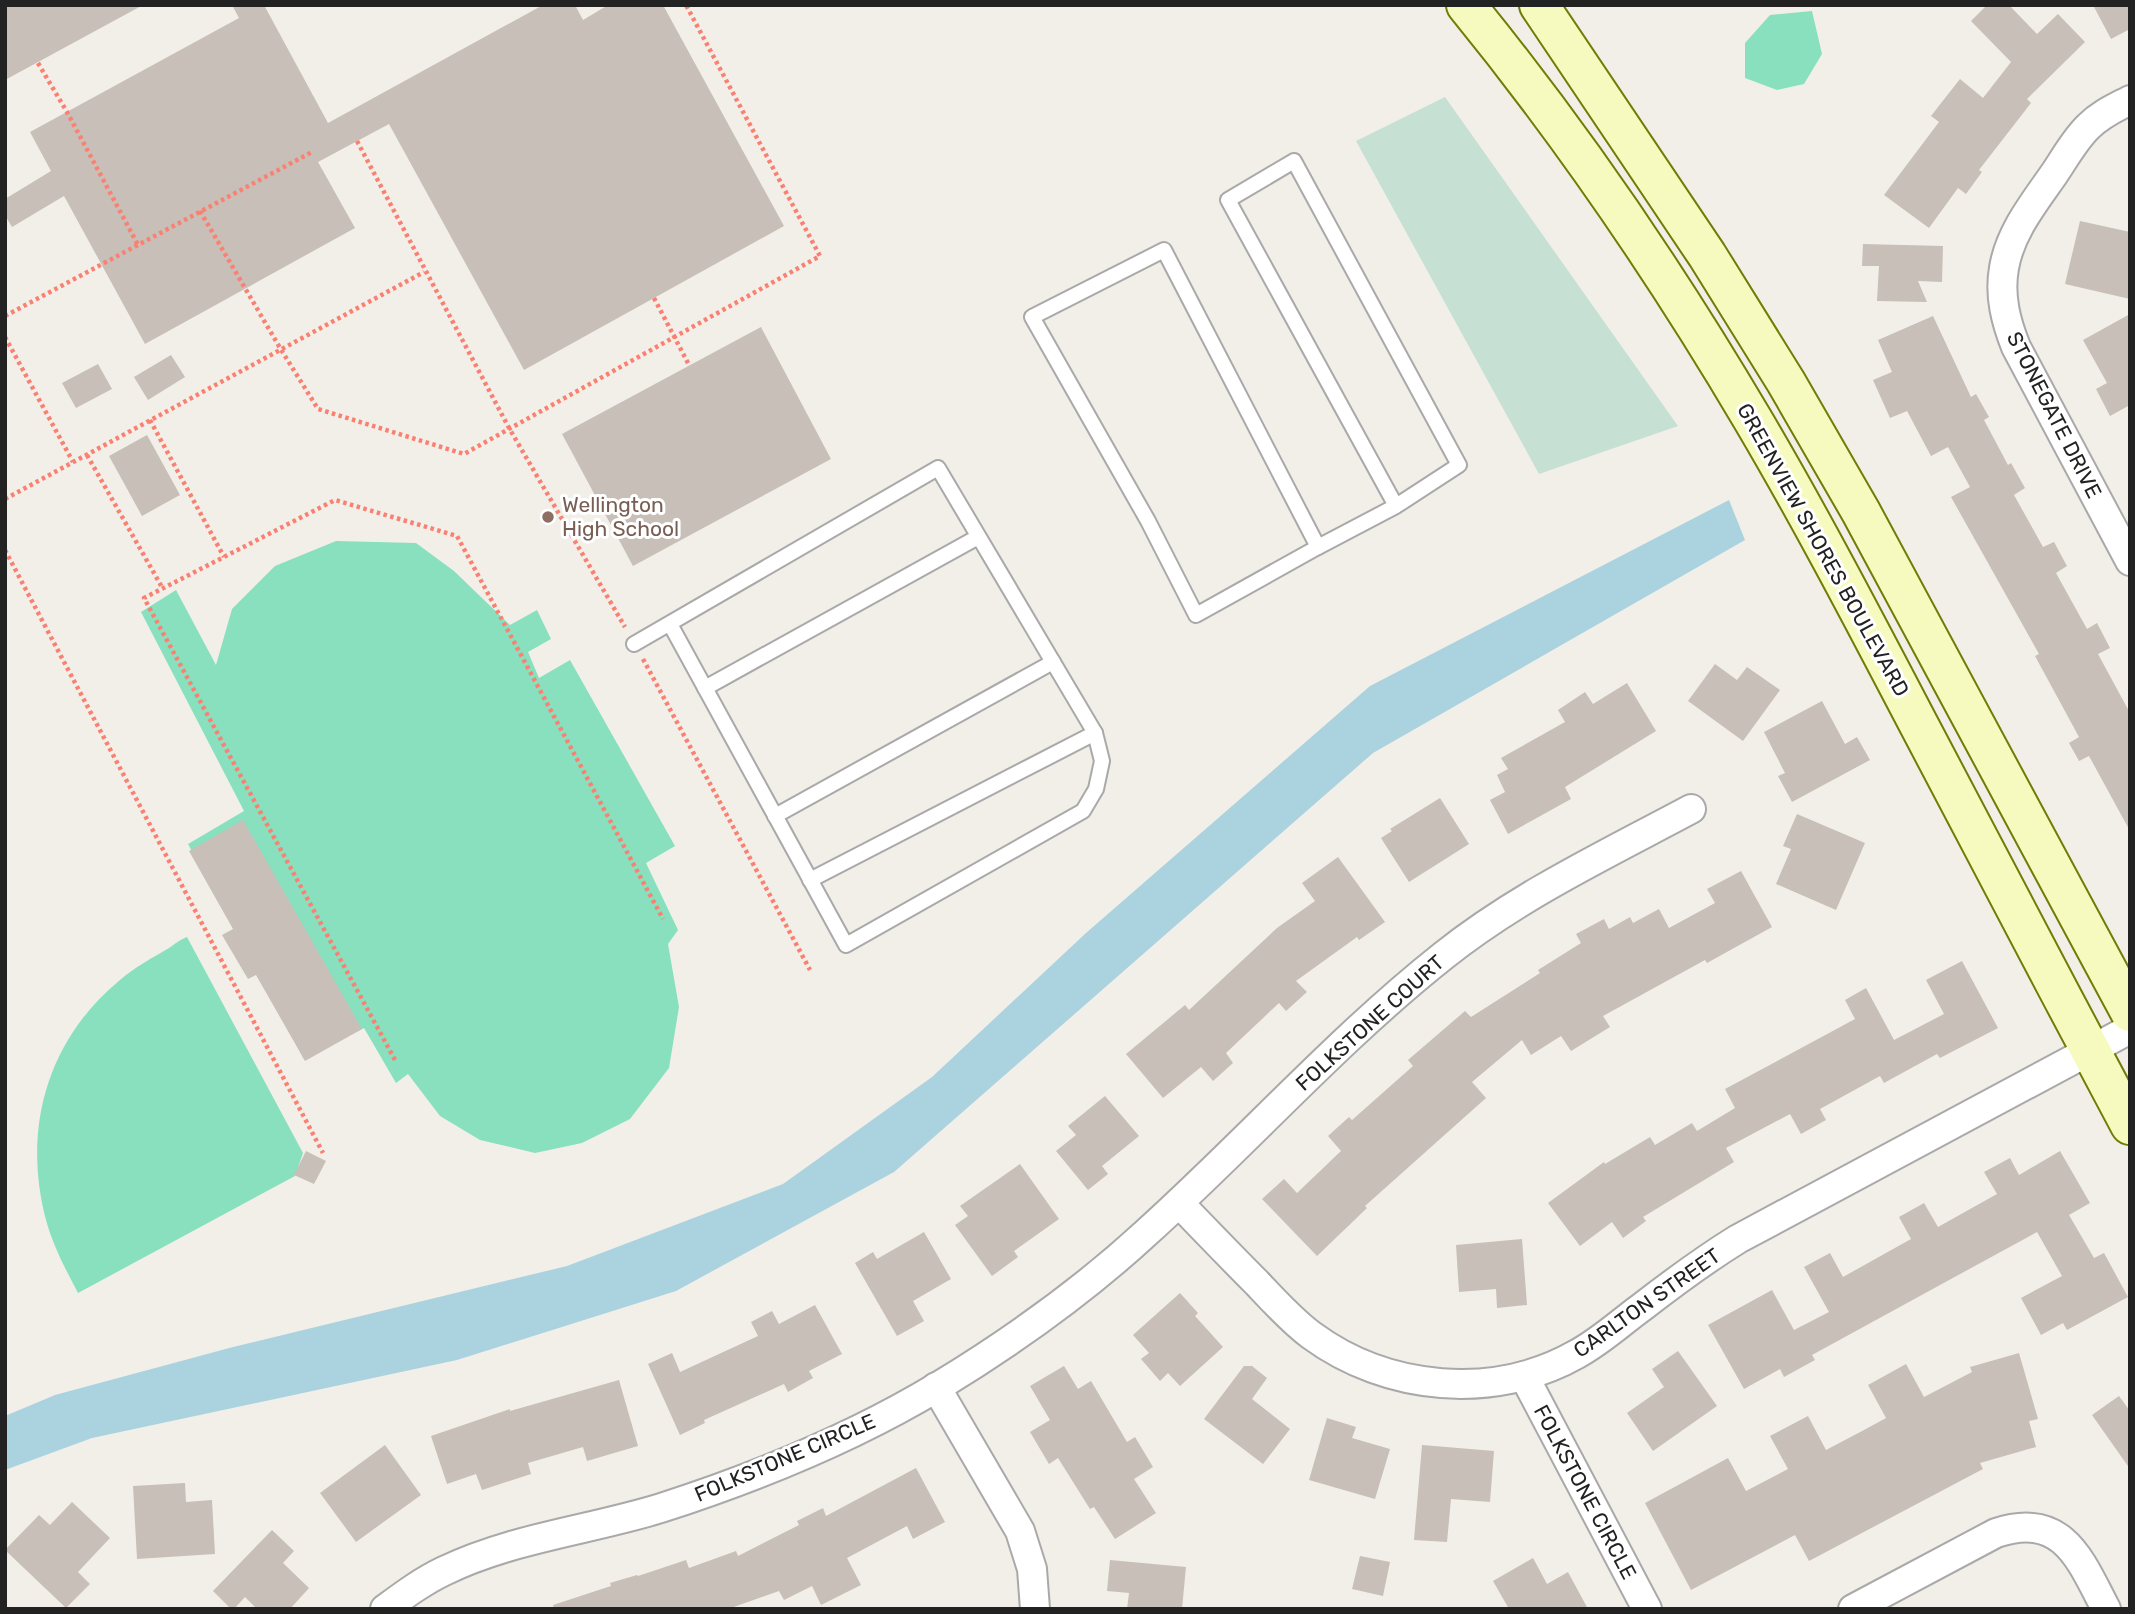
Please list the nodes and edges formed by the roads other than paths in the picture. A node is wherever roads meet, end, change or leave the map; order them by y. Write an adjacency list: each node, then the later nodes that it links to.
1 (1466, 5): 18 (street, GREENVIEW SHORES BOULEVARD)
2 (1539, 5): 16 (street)
3 (2130, 100): 7 (street, STONEGATE DRIVE)
4 (1396, 506): 4 (lane); 6 (lane)
5 (978, 537): 8 (lane); 10 (lane); 11 (lane)
6 (1318, 547): 6 (lane)
7 (2130, 561)
8 (670, 624): 9 (lane); 11 (lane)
9 (634, 644)
10 (1052, 662): 12 (lane); 14 (lane)
11 (705, 688): 14 (lane)
12 (1095, 733): 15 (lane); 15 (lane)
13 (1691, 809): 20 (street, FOLKSTONE COURT)
14 (775, 816): 15 (lane)
15 (810, 880)
16 (2130, 1012)
17 (2130, 1029): 18 (street, CARLTON STREET)
18 (2090, 1050): 19 (street, GREENVIEW SHORES BOULEVARD); 21 (street, CARLTON STREET)
19 (2130, 1125)
20 (1179, 1203): 21 (street, CARLTON STREET); 22 (street, FOLKSTONE CIRCLE)
21 (1524, 1376): 25 (street, FOLKSTONE CIRCLE)
22 (936, 1387): 23 (street, FOLKSTONE CIRCLE); 24 (street)
23 (385, 1609)
24 (1035, 1609)
25 (1647, 1609)
26 (1853, 1609): 27 (street)
27 (2106, 1609)

